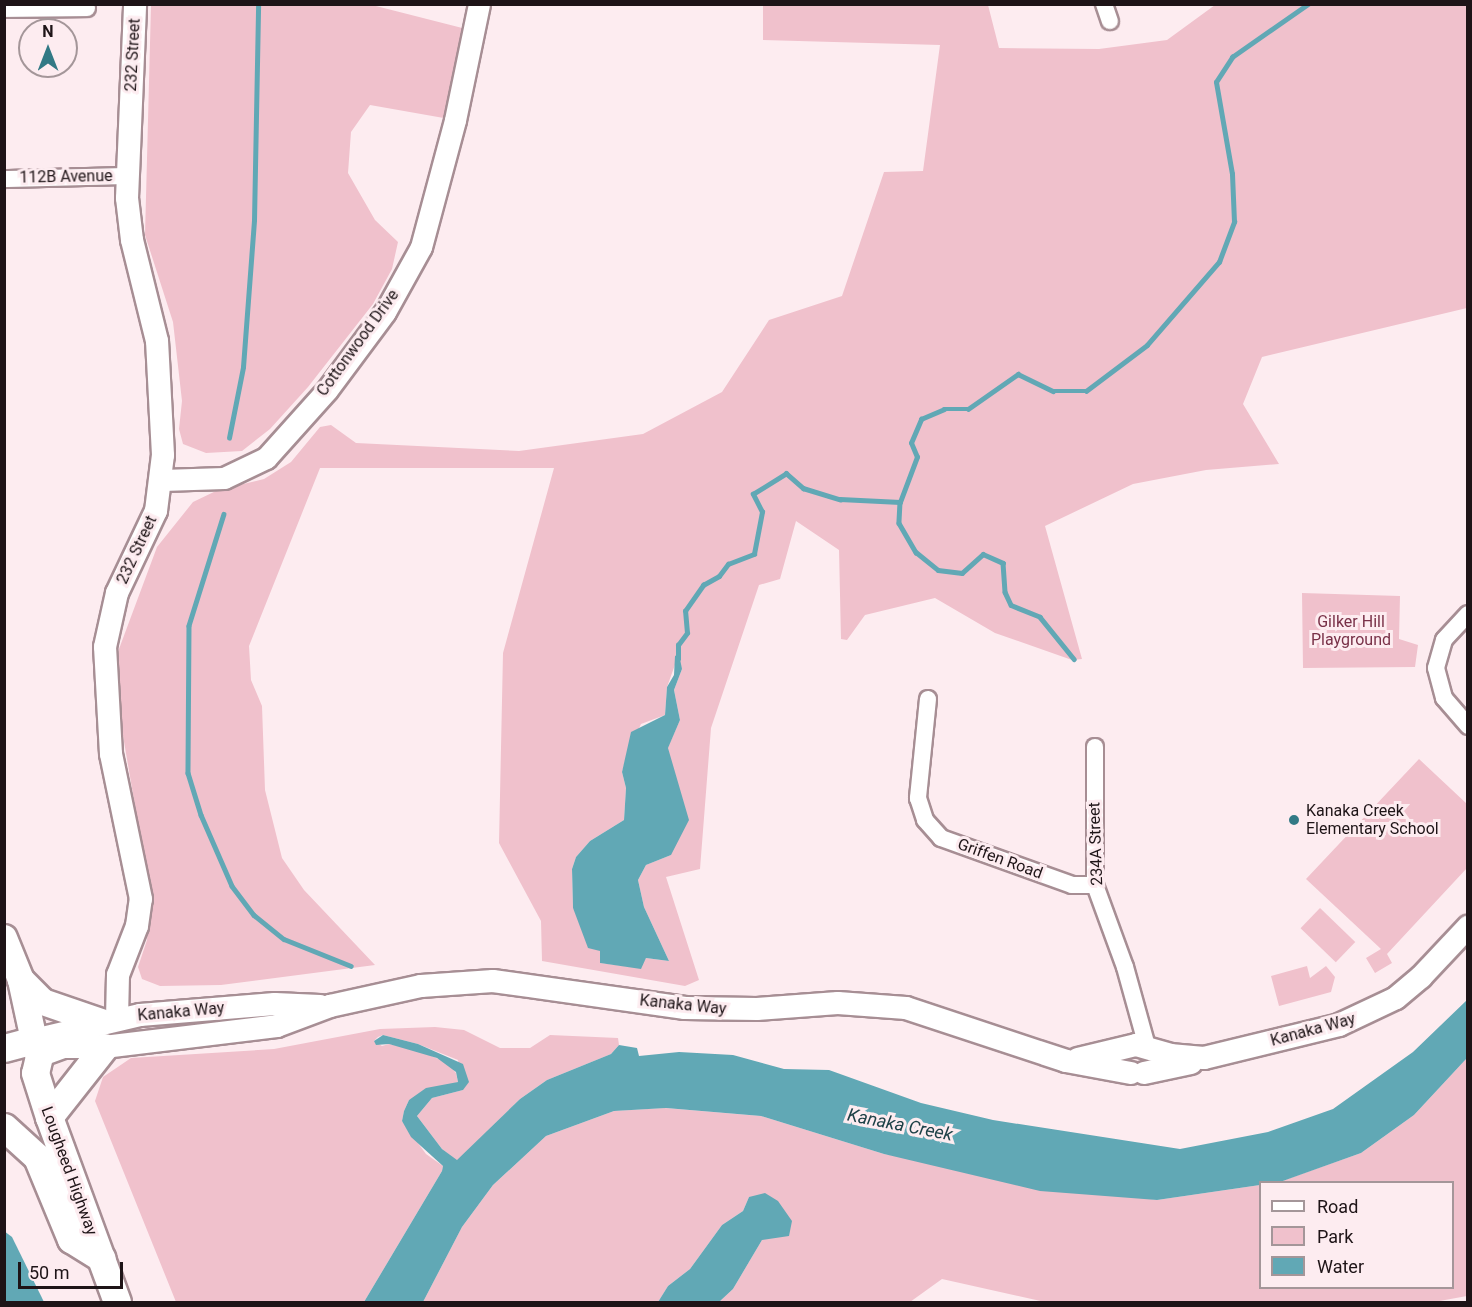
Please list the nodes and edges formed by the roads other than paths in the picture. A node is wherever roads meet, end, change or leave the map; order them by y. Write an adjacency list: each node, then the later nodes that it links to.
1 (135, 4): 7 (main road, 232 Street)
2 (478, 4): 9 (street, Cottonwood Drive)
3 (1104, 4): 6 (street)
4 (87, 8): 5 (street)
5 (4, 9)
6 (1110, 21)
7 (127, 176): 8 (street, 112B Avenue); 9 (main road, 232 Street)
8 (4, 179)
9 (162, 480): 19 (main road, 232 Street)
10 (1467, 614): 12 (street)
11 (928, 699): 14 (street, Griffen Road)
12 (1467, 726)
13 (1095, 747): 14 (street, 234A Street)
14 (1095, 885): 20 (street, 234A Street)
15 (1467, 927): 22 (main road, Kanaka Way)
16 (4, 938): 17 (main road, Lougheed Highway)
17 (13, 985): 19 (main road); 21 (main road, Lougheed Highway)
18 (330, 1006): 19 (main road, Kanaka Way); 19 (main road, Kanaka Way); 23 (main road, Kanaka Way)
19 (107, 1029): 21 (main road, Kanaka Way); 25 (highway)
20 (1137, 1049): 22 (main road, Kanaka Way); 23 (main road, Kanaka Way); 24 (main road)
21 (21, 1052): 25 (highway, Lougheed Highway)
22 (1197, 1059): 24 (main road, Kanaka Way)
23 (1066, 1061): 24 (main road, Kanaka Way)
24 (1137, 1073)
25 (49, 1117): 27 (highway, Lougheed Highway)
26 (4, 1127): 27 (highway)
27 (101, 1258): 28 (highway, Lougheed Highway)
28 (117, 1302)

